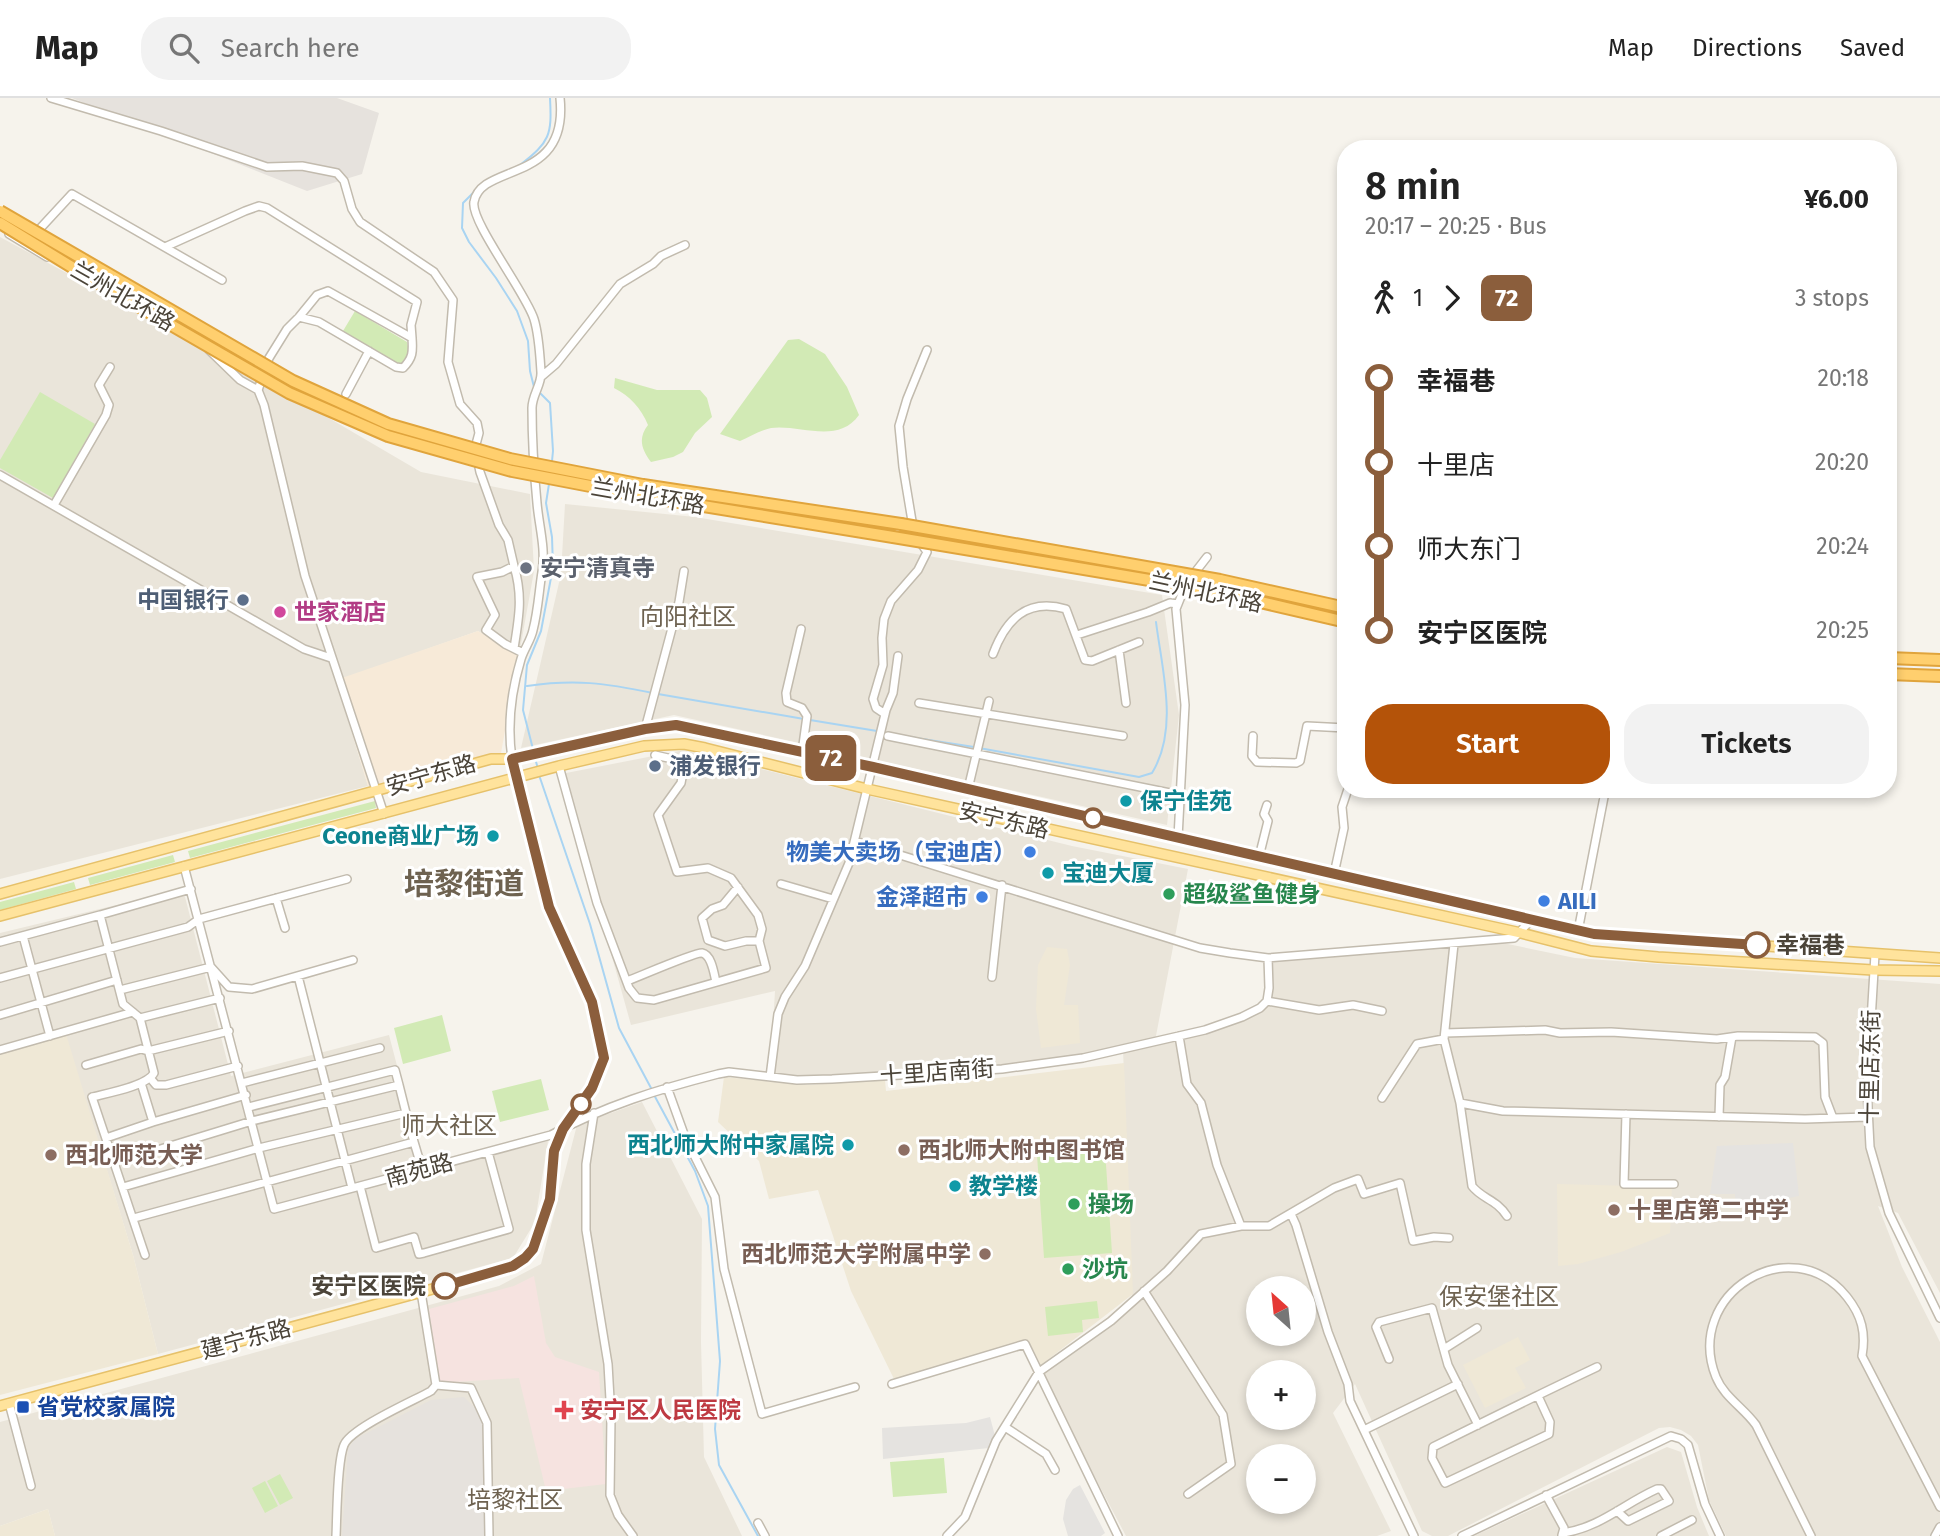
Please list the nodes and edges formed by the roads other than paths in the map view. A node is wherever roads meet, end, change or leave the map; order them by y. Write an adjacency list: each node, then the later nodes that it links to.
1 (51, 98): 21 (street)
2 (560, 98): 14 (street)
3 (0, 211): 18 (highway, 兰州北环路, bridge)
4 (0, 225): 5 (street); 18 (highway, 兰州北环路, bridge)
5 (24, 245): 7 (street); 15 (street)
6 (685, 245): 14 (street)
7 (165, 247): 8 (street); 10 (street)
8 (222, 280)
9 (299, 317): 10 (street); 12 (street); 15 (street)
10 (412, 338): 12 (street)
11 (927, 350): 43 (street)
12 (369, 351): 16 (street)
13 (110, 367): 19 (street)
14 (542, 376): 31 (street)
15 (258, 390): 34 (street)
16 (346, 394)
17 (0, 475): 19 (street)
18 (643, 490): 24 (highway, 兰州北环路, bridge); 25 (highway, 兰州北环路, bridge)
19 (54, 505): 34 (street)
20 (1207, 557): 23 (street)
21 (514, 566): 29 (street); 29 (street)
22 (684, 571): 45 (street)
23 (1178, 604): 27 (street); 59 (street)
24 (1337, 606)
25 (1337, 620)
26 (801, 629): 50 (street)
27 (1077, 635): 30 (street); 32 (street)
28 (1139, 642): 30 (street)
29 (514, 648): 31 (street)
30 (1119, 650): 40 (street)
31 (523, 653): 52 (street)
32 (993, 654)
33 (898, 656): 43 (street)
34 (331, 658): 58 (street)
35 (1897, 658): 36 (highway)
36 (1940, 660)
37 (1897, 674): 38 (highway)
38 (1940, 676)
39 (989, 701): 42 (street)
40 (1126, 703)
41 (919, 704): 42 (street)
42 (986, 714): 48 (street); 49 (street)
43 (885, 715): 46 (street)
44 (1337, 728): 47 (street)
45 (645, 729): 50 (main road, 安宁东路); 52 (main road, 安宁东路)
46 (884, 734): 49 (street); 54 (street)
47 (1253, 736)
48 (1123, 737)
49 (978, 750): 57 (street); 59 (street)
50 (802, 752): 54 (main road, 安宁东路)
51 (655, 755): 72 (street)
52 (512, 759): 55 (main road, 建宁东路); 58 (main road, 安宁东路)
53 (559, 766): 55 (main road, 安宁东路); 56 (main road, 安宁东路); 103 (street)
54 (873, 767): 56 (street); 57 (main road, 安宁东路)
55 (516, 777): 63 (main road, 安宁东路); 145 (main road, 建宁东路)
56 (867, 789): 65 (street); 83 (main road, 安宁东路)
57 (968, 789): 64 (main road, 安宁东路)
58 (377, 790): 63 (street); 74 (main road, 安宁东路)
59 (1180, 795): 64 (street)
60 (1345, 798): 68 (street)
61 (1604, 798): 82 (street)
62 (1267, 805): 66 (street)
63 (384, 814): 67 (main road, 安宁东路)
64 (1178, 838): 66 (main road, 安宁东路)
65 (855, 841): 71 (street); 76 (street)
66 (1259, 857): 68 (main road, 安宁东路)
67 (184, 866): 73 (street); 78 (main road, 安宁东路)
68 (1334, 874): 80 (main road, 安宁东路)
69 (347, 879): 75 (street)
70 (781, 884): 76 (street)
71 (1002, 885): 92 (street); 100 (street)
72 (738, 887): 85 (street); 86 (street)
73 (191, 889): 77 (street); 79 (street)
74 (0, 894)
75 (276, 898): 79 (street); 81 (street)
76 (833, 899): 124 (street)
77 (100, 915): 84 (street); 89 (street)
78 (0, 916)
79 (199, 919): 89 (street); 95 (street)
80 (1531, 920): 82 (main road, 安宁东路); 83 (street)
81 (285, 928)
82 (1578, 931): 91 (main road, 安宁东路)
83 (1521, 933): 88 (street); 97 (main road, 安宁东路)
84 (23, 936): 87 (street); 96 (street)
85 (708, 940): 86 (street); 90 (street)
86 (759, 941): 104 (street)
87 (0, 942)
88 (1454, 944): 92 (street); 116 (street)
89 (108, 948): 96 (street); 102 (street)
90 (700, 953): 103 (street); 104 (street)
91 (1875, 954): 93 (main road, 安宁东路); 97 (street, 十里店东街)
92 (1268, 958): 107 (street)
93 (1940, 958)
94 (353, 960): 99 (street)
95 (211, 967): 99 (street); 105 (street); 106 (street)
96 (32, 969): 101 (street); 108 (street)
97 (1873, 970): 98 (main road, 安宁东路); 140 (street, 十里店东街)
98 (1940, 971)
99 (298, 975): 121 (street)
100 (992, 977)
101 (0, 978)
102 (117, 980): 105 (street); 108 (street)
103 (627, 981): 104 (street)
104 (716, 982)
105 (120, 990): 110 (street)
106 (220, 998): 112 (street); 113 (street)
107 (1267, 1001): 109 (street); 115 (street, 十里店南街)
108 (41, 1002): 111 (street); 114 (street)
109 (1382, 1011)
110 (132, 1012): 112 (street); 114 (street)
111 (0, 1014)
112 (139, 1018): 120 (street)
113 (229, 1031): 120 (street); 123 (street)
114 (50, 1035): 119 (street)
115 (1179, 1036): 124 (street, 十里店南街); 160 (street)
116 (1445, 1036): 117 (street); 132 (street); 134 (street)
117 (1732, 1037): 139 (street); 141 (street)
118 (380, 1048): 121 (street)
119 (0, 1050)
120 (148, 1051): 122 (street); 125 (street)
121 (320, 1063): 127 (street); 129 (street)
122 (86, 1065)
123 (238, 1066): 125 (street); 127 (street)
124 (770, 1077): 130 (street, 十里店南街)
125 (150, 1079): 126 (street)
126 (141, 1083): 143 (street); 146 (street)
127 (242, 1083): 131 (street)
128 (399, 1085): 129 (street); 133 (street); 136 (street)
129 (327, 1087): 133 (street); 135 (street)
130 (667, 1087): 137 (street, 十里店南街); 174 (street)
131 (246, 1095): 135 (street); 143 (street)
132 (1382, 1098)
133 (330, 1102): 142 (street); 144 (street)
134 (1460, 1103): 138 (street); 158 (street)
135 (249, 1108): 142 (street)
136 (406, 1113): 144 (street); 147 (street)
137 (594, 1113): 145 (street, 十里店南街); 192 (street)
138 (1626, 1114): 139 (street); 154 (street)
139 (1718, 1117): 141 (street)
140 (1867, 1117): 141 (street); 165 (street, 十里店东街)
141 (1833, 1118)
142 (252, 1121): 148 (street); 149 (street)
143 (153, 1122): 146 (street)
144 (337, 1129): 148 (street); 151 (street)
145 (563, 1129): 150 (street, 南苑路); 164 (main road, 建宁东路)
146 (106, 1138): 155 (street)
147 (414, 1142): 151 (street); 152 (street)
148 (259, 1147): 153 (street); 155 (street)
149 (153, 1151)
150 (488, 1152): 152 (street, 南苑路); 156 (street)
151 (345, 1160): 153 (street); 156 (street)
152 (422, 1169): 156 (street, 南苑路)
153 (267, 1180): 156 (street, 南苑路); 159 (street)
154 (1674, 1184)
155 (123, 1187): 159 (street)
156 (356, 1187)
157 (1291, 1214): 160 (street); 161 (street); 179 (street)
158 (1507, 1216)
159 (134, 1218): 162 (street)
160 (1241, 1226): 163 (street)
161 (1449, 1238)
162 (145, 1255)
163 (1144, 1291): 170 (street); 182 (street)
164 (421, 1292): 173 (street); 176 (main road, 建宁东路)
165 (1940, 1318)
166 (1477, 1328): 167 (street)
167 (1444, 1349): 168 (street); 172 (street)
168 (1389, 1359)
169 (1597, 1367): 175 (street)
170 (1039, 1372): 171 (street); 178 (street); 195 (street)
171 (892, 1384)
172 (1458, 1384): 177 (street); 179 (street)
173 (436, 1385): 190 (street); 191 (street)
174 (855, 1387)
175 (1538, 1396): 177 (street); 177 (street)
176 (4, 1404): 181 (street)
177 (1478, 1425)
178 (1005, 1427): 180 (street); 194 (street)
179 (1364, 1430): 196 (street)
180 (1055, 1470)
181 (31, 1486)
182 (1188, 1494)
183 (1546, 1495): 189 (street); 197 (street); 199 (street)
184 (1940, 1507): 200 (street)
185 (1617, 1511): 185 (street); 189 (street)
186 (1692, 1520): 198 (street)
187 (758, 1523): 193 (street)
188 (1940, 1527): 201 (street)
189 (1561, 1533)
190 (336, 1536)
191 (489, 1536)
192 (633, 1536)
193 (765, 1536)
194 (947, 1536)
195 (1118, 1536)
196 (1414, 1536)
197 (1462, 1536)
198 (1661, 1536)
199 (1720, 1536)
200 (1811, 1536)
201 (1935, 1536)

